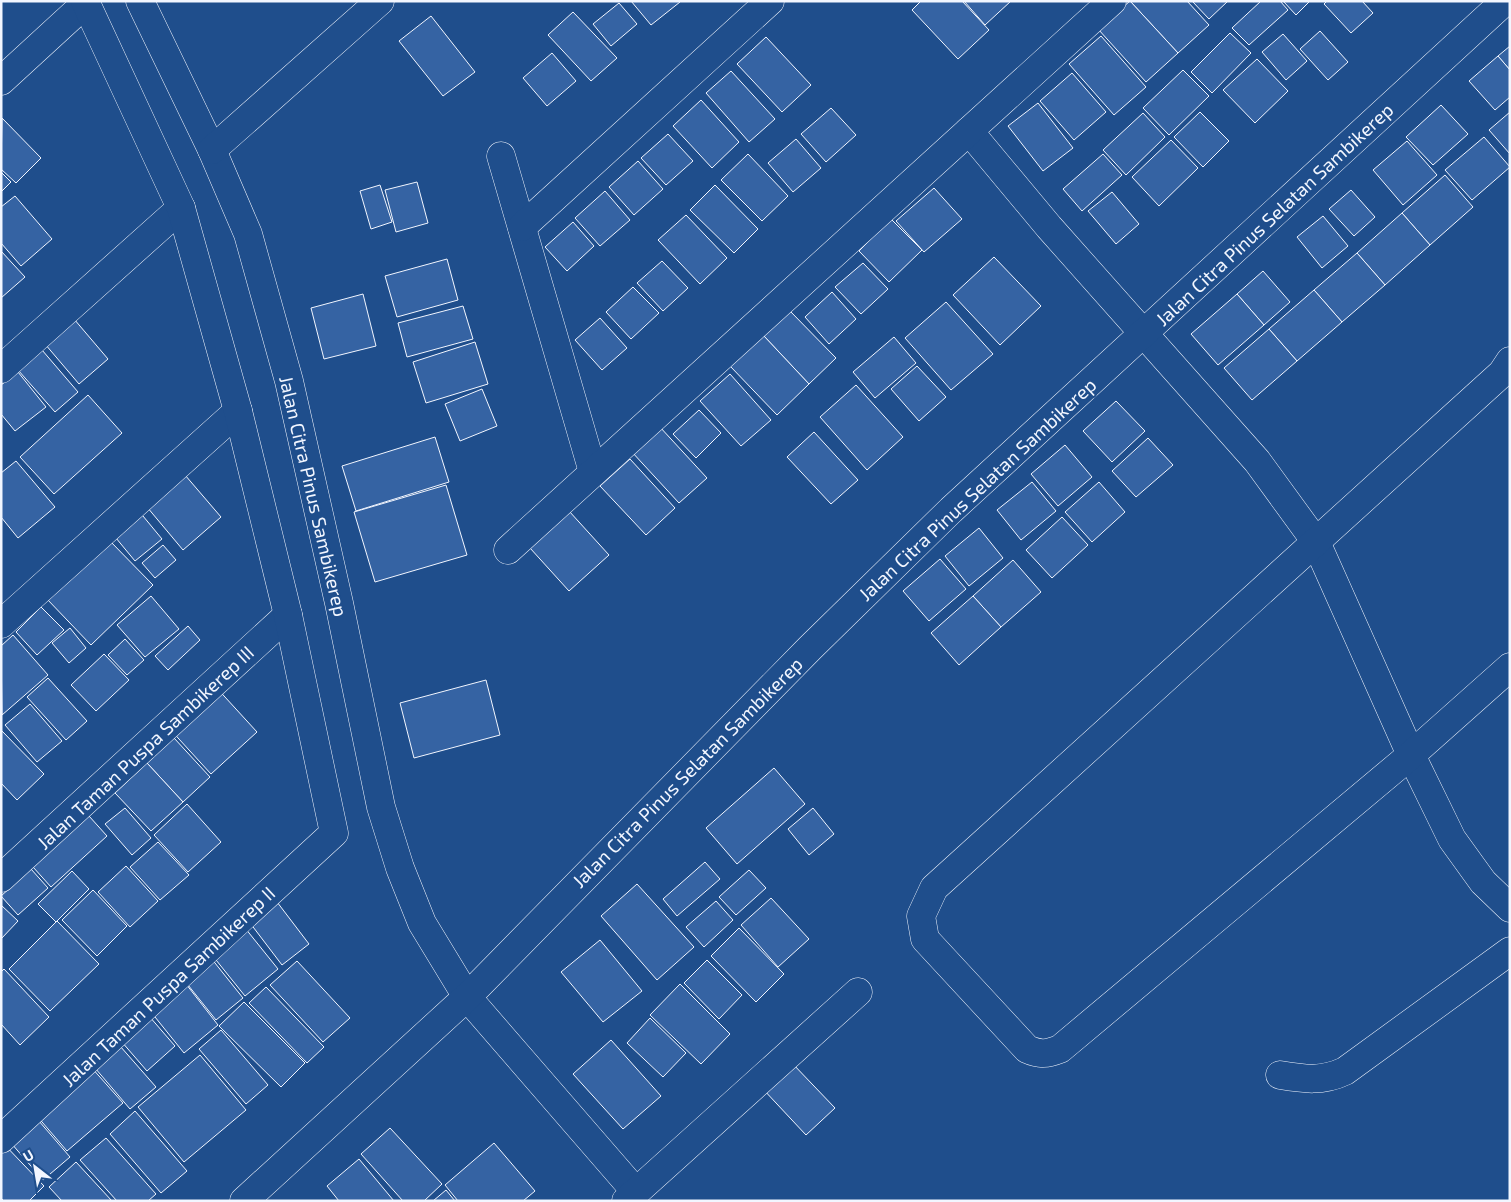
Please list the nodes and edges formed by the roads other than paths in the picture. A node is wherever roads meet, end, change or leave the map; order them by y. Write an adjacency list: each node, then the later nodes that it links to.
1 (140, 1): 9 (street, Jalan Citra Pinus Sambikerep)
2 (380, 1): 9 (street)
3 (770, 1): 12 (street)
4 (1112, 1): 8 (street)
5 (1505, 1): 13 (street, Jalan Citra Pinus Selatan Sambikerep)
6 (85, 2): 7 (street); 11 (street)
7 (1, 81)
8 (969, 131): 13 (street); 17 (street)
9 (212, 150): 28 (street, Jalan Citra Pinus Sambikerep)
10 (501, 156): 12 (street)
11 (181, 208): 15 (street); 16 (street)
12 (522, 227): 17 (street)
13 (1145, 332): 18 (street); 28 (street, Jalan Citra Pinus Selatan Sambikerep)
14 (1510, 362): 18 (street)
15 (1, 369)
16 (238, 411): 20 (street); 21 (street)
17 (593, 472): 19 (street)
18 (1316, 542): 23 (street); 23 (street)
19 (508, 550)
20 (288, 615): 24 (street, Jalan Taman Puspa Sambikerep III); 30 (street, Jalan Taman Puspa Sambikerep II)
21 (1, 624)
22 (1510, 667): 23 (street)
23 (1411, 755): 25 (street)
24 (1, 878)
25 (1510, 908)
26 (1510, 951): 29 (street)
27 (858, 992): 31 (street)
28 (467, 997): 31 (street, Jalan Citra Pinus Sambikerep); 32 (street, Jalan Citra Pinus Selatan Sambikerep)
29 (1280, 1075)
30 (1, 1139)
31 (631, 1196)
32 (244, 1201)

